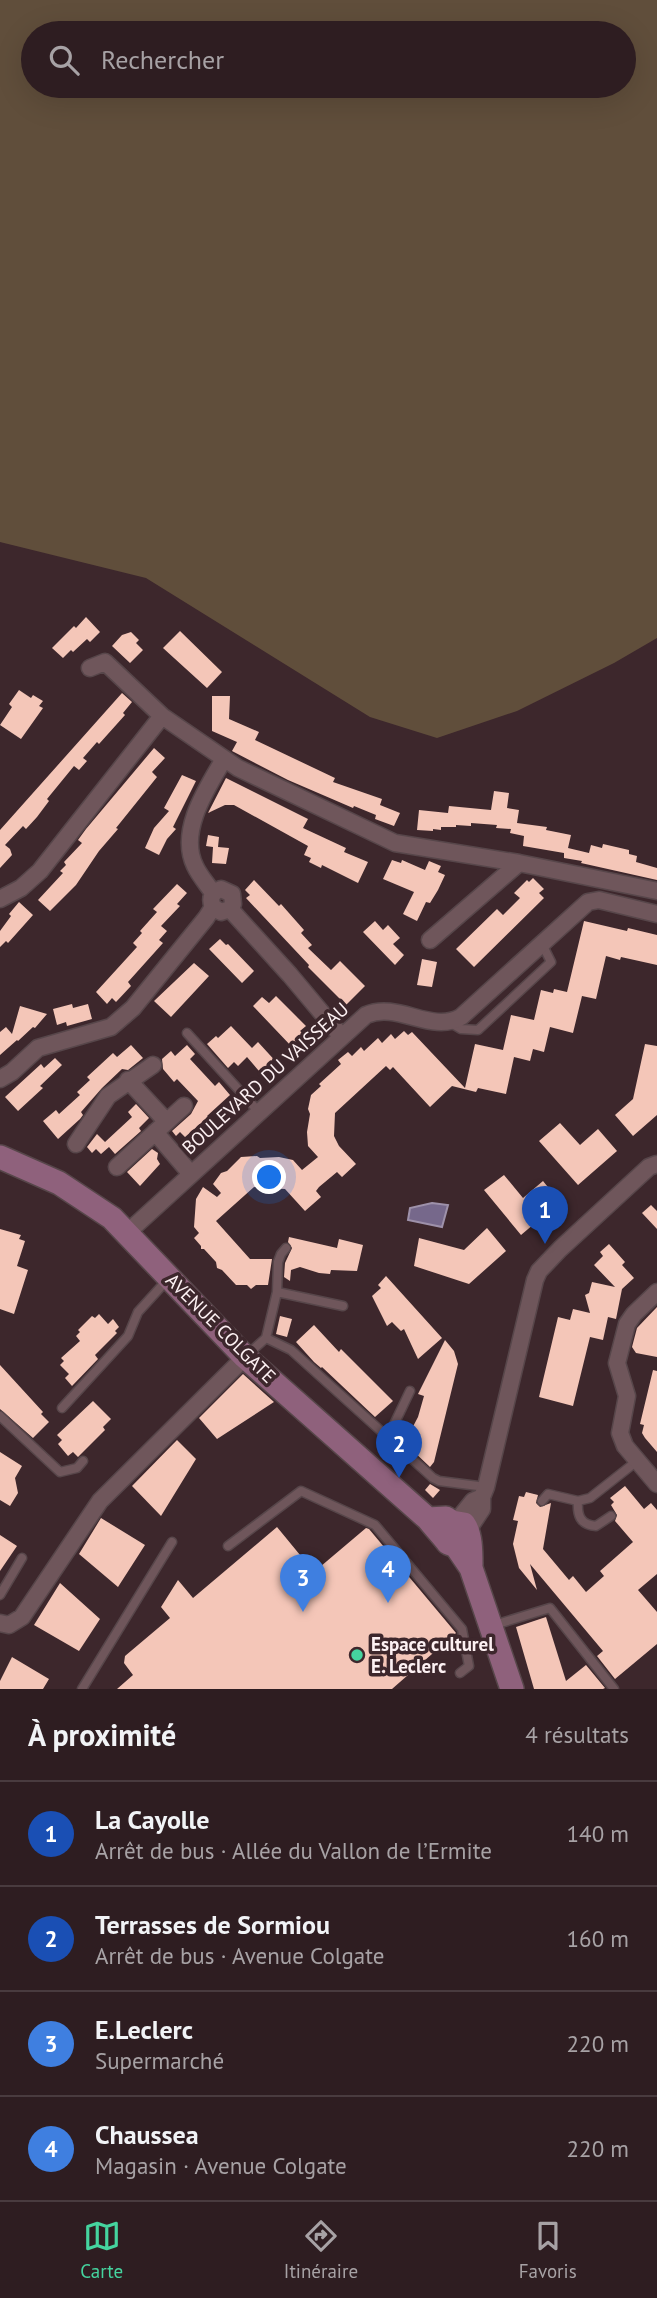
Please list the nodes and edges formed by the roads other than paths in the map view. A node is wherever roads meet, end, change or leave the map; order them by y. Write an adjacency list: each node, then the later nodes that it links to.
1 (90, 668): 2 (street)
2 (162, 716): 3 (street); 6 (street)
3 (224, 759): 4 (street); 7 (street)
4 (519, 863): 5 (street); 9 (street)
5 (657, 891)
6 (0, 899)
7 (213, 900): 11 (street); 13 (street)
8 (657, 914): 11 (street, BOULEVARD DU VAISSEAU)
9 (430, 940)
10 (187, 1032): 16 (lane)
11 (342, 1037): 16 (street, BOULEVARD DU VAISSEAU)
12 (153, 1065): 14 (street)
13 (0, 1079)
14 (128, 1080): 17 (street); 18 (street)
15 (184, 1106): 17 (street)
16 (259, 1112): 22 (street, BOULEVARD DU VAISSEAU)
17 (160, 1127): 21 (street); 22 (street)
18 (76, 1144)
19 (0, 1157): 23 (street, AVENUE COLGATE)
20 (657, 1164): 38 (street)
21 (117, 1167)
22 (191, 1174): 23 (street, BOULEVARD DU VAISSEAU)
23 (127, 1233): 25 (street, AVENUE COLGATE)
24 (286, 1248): 26 (lane)
25 (170, 1276): 30 (street, AVENUE COLGATE); 32 (lane)
26 (277, 1292): 28 (lane); 29 (lane)
27 (657, 1292): 36 (street)
28 (343, 1306)
29 (266, 1338): 30 (lane); 34 (lane)
30 (245, 1357): 42 (street, AVENUE COLGATE); 47 (street)
31 (410, 1391): 34 (lane)
32 (62, 1408)
33 (0, 1416): 35 (lane)
34 (388, 1437): 38 (lane)
35 (83, 1461)
36 (637, 1461): 37 (street); 40 (lane)
37 (657, 1484)
38 (484, 1492): 42 (street)
39 (542, 1501): 40 (lane)
40 (578, 1501): 41 (lane)
41 (611, 1516)
42 (453, 1530): 48 (street)
43 (172, 1542): 51 (lane)
44 (228, 1546): 49 (lane)
45 (22, 1558): 46 (lane)
46 (0, 1595)
47 (4, 1624)
48 (490, 1627): 50 (street); 52 (lane)
49 (460, 1673)
50 (510, 1687)
51 (82, 1689)
52 (614, 1689)

